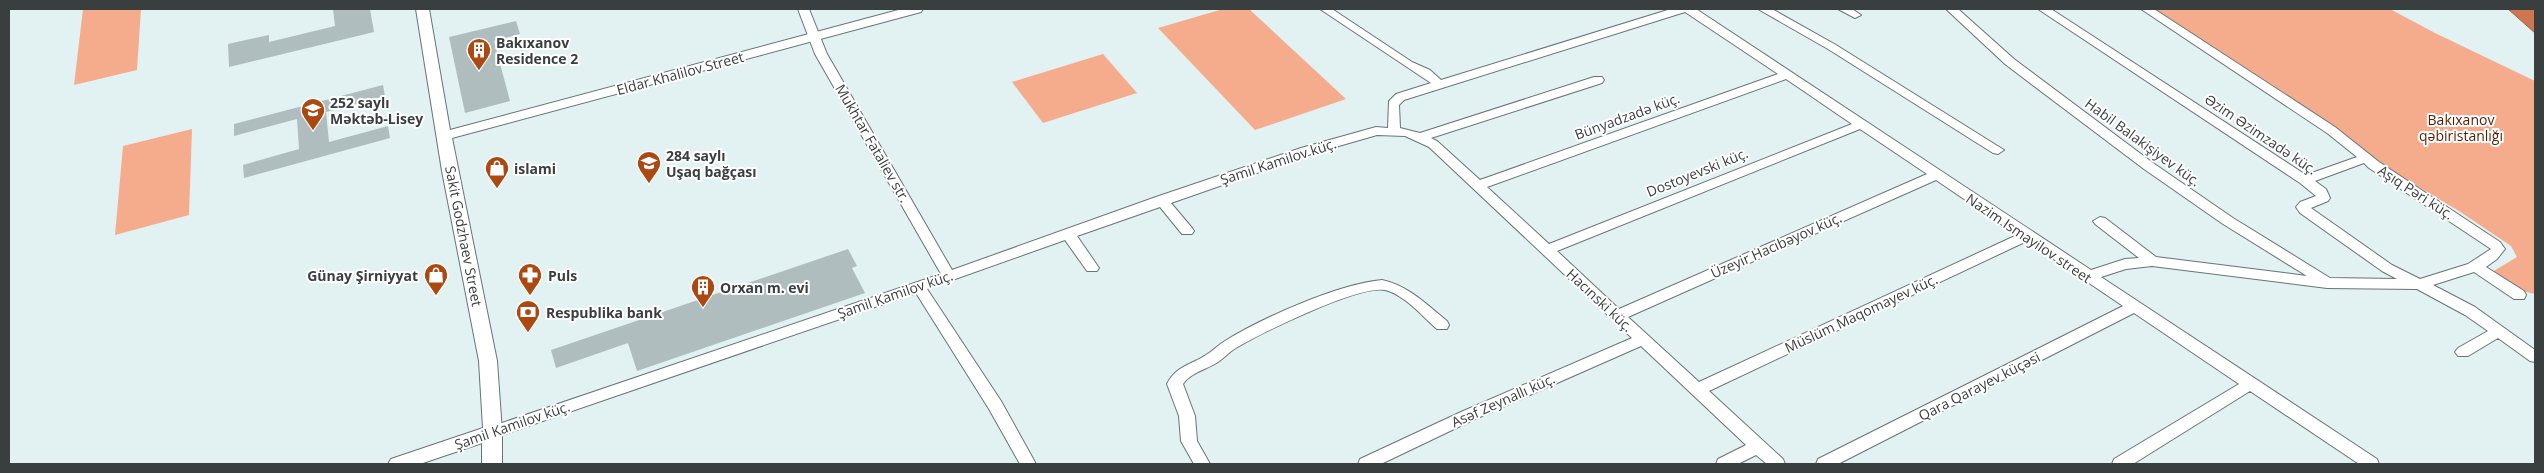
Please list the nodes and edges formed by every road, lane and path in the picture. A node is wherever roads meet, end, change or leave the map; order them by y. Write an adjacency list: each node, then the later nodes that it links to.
1 (422, 9): 19 (street, Sakit Godzhaev Street)
2 (803, 9): 13 (street, Mukhtar Fataliev str.)
3 (916, 9): 13 (street, Eldar Khalilov Street)
4 (1325, 9): 16 (street)
5 (1682, 9): 16 (street)
6 (1689, 9): 14 (street, Nazim Ismayilov street)
7 (1764, 9): 21 (street)
8 (1844, 9): 12 (street)
9 (1952, 9): 37 (street, Habil Balakişiyev küç.)
10 (2044, 9): 24 (street, Əzim Əzimzadə küç.)
11 (2147, 9): 22 (street, Aşıq Pəri küç.)
12 (1855, 15)
13 (814, 36): 19 (street, Eldar Khalilov Street); 35 (street, Mukhtar Fataliev str.)
14 (1786, 75): 17 (street, Nazim Ismayilov street); 25 (street, Bünyadzadə küç.)
15 (1598, 80): 20 (street)
16 (1438, 84): 18 (street)
17 (1860, 125): 23 (street, Nazim Ismayilov street); 31 (street, Dostoyevski küç.)
18 (1394, 130): 20 (street, Şamil Kamilov küç.); 26 (street, Şamil Kamilov küç.)
19 (444, 136): 50 (street, Sakit Godzhaev Street)
20 (1422, 137): 25 (street, Hacınski küç.)
21 (1998, 150)
22 (2364, 159): 24 (street); 33 (street, Aşıq Pəri küç.)
23 (1935, 175): 30 (street, Nazim Ismayilov street); 42 (street, Üzeyir Hacıbəyov küç.)
24 (2305, 180): 38 (street, Əzim Əzimzadə küç.)
25 (1477, 186): 31 (street, Hacınski küç.)
26 (1161, 200): 28 (street); 29 (street, Şamil Kamilov küç.)
27 (2100, 221): 32 (street)
28 (1187, 231)
29 (1068, 234): 34 (street); 35 (street, Şamil Kamilov küç.)
30 (2026, 236): 36 (street, Nazim Ismayilov street); 49 (street, Müslüm Maqomayev küç.)
31 (1547, 250): 42 (street, Hacınski küç.)
32 (2152, 261): 36 (street); 37 (street)
33 (2474, 266): 38 (street, Aşıq Pəri küç.); 40 (street)
34 (1092, 268)
35 (949, 276): 39 (street, Şamil Kamilov küç.)
36 (2087, 276): 41 (street, Nazim Ismayilov street)
37 (2327, 283): 38 (street)
38 (2419, 284): 44 (street)
39 (919, 287): 50 (street, Şamil Kamilov küç.); 54 (street)
40 (2519, 295)
41 (2133, 307): 48 (street, Nazim Ismayilov street); 59 (street, Qara Qarayev küçəsi)
42 (1617, 316): 45 (street, Hacınski küç.)
43 (1442, 325): 55 (street)
44 (2499, 330): 46 (street); 47 (street)
45 (1642, 340): 49 (street, Hacınski küç.); 56 (street, Asəf Zeynallı küç.)
46 (2463, 352)
47 (2535, 357)
48 (2250, 384): 60 (street); 61 (street, Nazim Ismayilov street)
49 (1697, 390): 51 (street, Hacınski küç.)
50 (493, 432): 52 (street, Şamil Kamilov küç.); 53 (street, Sakit Godzhaev Street)
51 (1757, 447): 57 (street); 58 (street, Hacınski küç.)
52 (398, 464)
53 (492, 464)
54 (1028, 464)
55 (1202, 464)
56 (1366, 464)
57 (1724, 464)
58 (1777, 464)
59 (1824, 464)
60 (2120, 464)
61 (2370, 464)

